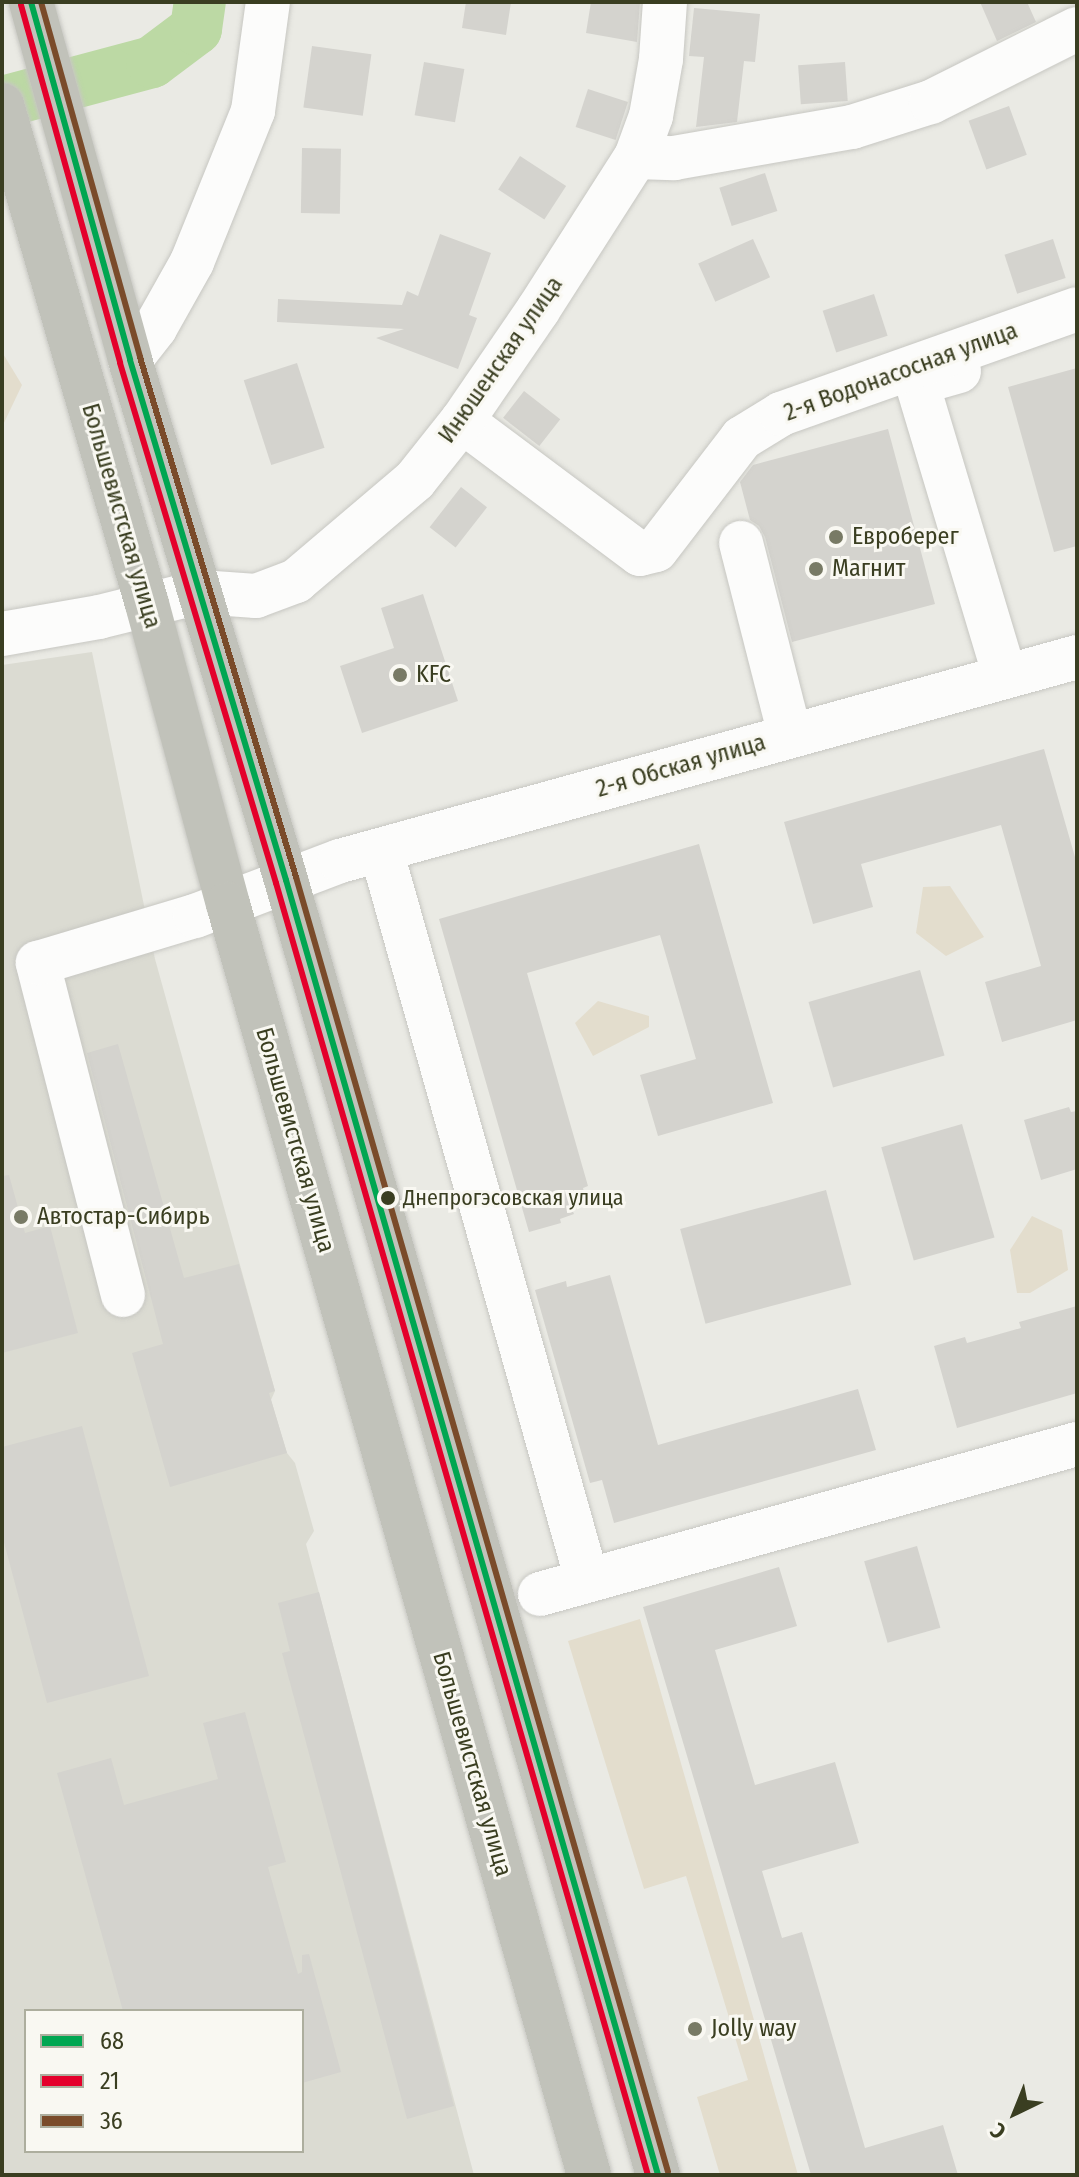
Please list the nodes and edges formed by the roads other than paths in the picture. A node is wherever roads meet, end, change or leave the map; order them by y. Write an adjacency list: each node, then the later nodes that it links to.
1 (31, 2): 9 (highway)
2 (268, 2): 9 (street)
3 (665, 2): 6 (street, Инюшенская улица)
4 (1077, 29): 6 (street)
5 (2, 105): 13 (highway, Большевистская улица)
6 (636, 157): 10 (street, Инюшенская улица)
7 (1077, 309): 10 (street, 2-я Водонасосная улица)
8 (1077, 338): 16 (street)
9 (130, 360): 12 (highway)
10 (462, 421): 12 (street, Инюшенская улица)
11 (741, 543): 17 (street)
12 (200, 592): 13 (street); 19 (highway)
13 (147, 604): 14 (street); 20 (highway, Большевистская улица)
14 (2, 634)
15 (1077, 657): 16 (street, 2-я Обская улица)
16 (1005, 676): 17 (street, 2-я Обская улица)
17 (790, 735): 18 (street, 2-я Обская улица)
18 (381, 850): 19 (street, 2-я Обская улица); 23 (street)
19 (286, 880): 20 (street, 2-я Обская улица); 26 (highway)
20 (228, 904): 21 (street, 2-я Обская улица); 25 (highway, Большевистская улица)
21 (123, 1295)
22 (1077, 1444): 23 (street)
23 (587, 1580): 24 (street)
24 (540, 1594)
25 (589, 2175)
26 (658, 2175)

